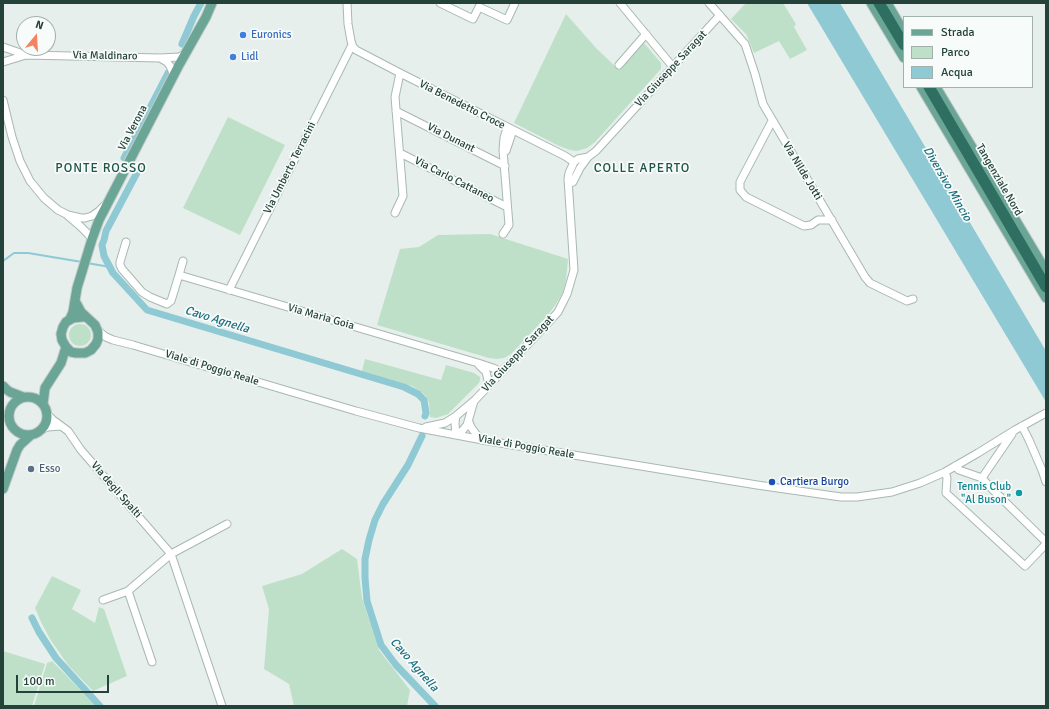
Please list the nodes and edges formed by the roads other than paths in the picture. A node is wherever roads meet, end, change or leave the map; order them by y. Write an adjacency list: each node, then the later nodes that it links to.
1 (212, 3): 12 (main road, Via Verona)
2 (218, 3): 12 (main road, Via Verona)
3 (346, 3): 16 (street)
4 (440, 3): 5 (street)
5 (515, 3)
6 (620, 3): 14 (street)
7 (709, 3): 11 (street, Via Nilde Jotti)
8 (871, 3): 22 (main road)
9 (879, 3): 15 (highway)
10 (887, 3): 13 (main road)
11 (720, 15): 26 (street, Via Giuseppe Saragat); 34 (street, Via Nilde Jotti)
12 (206, 17): 19 (main road, Via Verona)
13 (903, 30)
14 (646, 34): 25 (street); 26 (street)
15 (903, 43)
16 (352, 45): 27 (street, Via Benedetto Croce); 56 (street, Via Umberto Terracini)
17 (3, 47): 18 (street, Via Maldinaro)
18 (16, 52)
19 (186, 54): 23 (street, Via Maldinaro); 28 (main road, Via Verona)
20 (23, 56): 24 (street, Via Maldinaro)
21 (56, 56): 23 (street, Via Maldinaro)
22 (903, 56)
23 (160, 58): 28 (street)
24 (3, 62)
25 (618, 65)
26 (673, 67): 37 (street, Via Giuseppe Saragat)
27 (400, 73): 33 (street); 35 (street, Via Benedetto Croce)
28 (174, 76): 42 (main road, Via Verona)
29 (922, 88): 58 (main road)
30 (930, 88): 55 (highway, Tangenziale Nord)
31 (937, 88): 53 (main road)
32 (3, 100): 46 (street)
33 (396, 110): 36 (street); 39 (street, Via Dunant)
34 (772, 121): 43 (street, Via Nilde Jotti); 47 (street)
35 (510, 129): 38 (street, Via Benedetto Croce); 39 (street)
36 (400, 153): 44 (street, Via Carlo Cattaneo); 45 (street)
37 (588, 156): 38 (street, Via Giuseppe Saragat); 40 (street, Via Giuseppe Saragat)
38 (574, 162): 40 (street, Via Giuseppe Saragat); 41 (street, Via Giuseppe Saragat)
39 (505, 166): 44 (street)
40 (573, 182): 41 (street, Via Giuseppe Saragat)
41 (569, 190): 69 (street, Via Giuseppe Saragat)
42 (106, 204): 46 (street); 50 (main road, Via Verona)
43 (823, 205): 47 (street); 48 (street, Via Nilde Jotti)
44 (507, 207): 49 (street)
45 (395, 212)
46 (69, 215): 50 (street)
47 (818, 220): 48 (street)
48 (832, 220): 57 (street, Via Nilde Jotti)
49 (503, 234)
50 (93, 236): 59 (main road, Via Verona)
51 (126, 242): 54 (street)
52 (183, 261): 54 (street)
53 (1046, 271)
54 (179, 275): 56 (street, Via Maria Goia)
55 (1046, 287)
56 (229, 290): 68 (street, Via Maria Goia)
57 (913, 298)
58 (1046, 298)
59 (75, 300): 60 (main road); 61 (main road, Via Verona)
60 (86, 318): 61 (main road); 62 (main road)
61 (70, 319): 65 (main road)
62 (97, 330): 63 (street, Viale di Poggio Reale); 64 (main road)
63 (113, 340): 64 (street, Viale di Poggio Reale); 84 (street, Viale di Poggio Reale)
64 (94, 346): 66 (main road)
65 (66, 347): 66 (main road); 67 (main road)
66 (76, 353): 67 (main road)
67 (61, 363): 72 (main road)
68 (478, 363): 69 (street, Via Maria Goia); 70 (street)
69 (501, 372): 70 (street, Via Giuseppe Saragat)
70 (489, 384): 75 (street, Via Giuseppe Saragat)
71 (3, 386): 74 (main road)
72 (45, 388): 74 (main road); 76 (main road)
73 (3, 393): 77 (main road)
74 (28, 397): 76 (main road); 77 (main road)
75 (475, 400): 80 (street, Via Giuseppe Saragat); 81 (street, Via Giuseppe Saragat)
76 (43, 404): 79 (main road)
77 (9, 410): 83 (main road)
78 (1046, 413): 85 (street, Viale di Poggio Reale)
79 (47, 414): 82 (street, Via degli Spalti); 86 (main road)
80 (456, 416): 84 (street, Via Giuseppe Saragat); 88 (street)
81 (469, 422): 88 (street); 89 (street)
82 (62, 426): 86 (street); 98 (street, Via degli Spalti)
83 (13, 428): 87 (main road); 90 (main road)
84 (419, 428): 88 (street, Viale di Poggio Reale)
85 (1018, 428): 91 (street, Viale di Poggio Reale); 93 (street, Viale di Poggio Reale); 94 (street)
86 (42, 430): 87 (main road)
87 (31, 435): 90 (main road)
88 (456, 435): 89 (street, Viale di Poggio Reale)
89 (482, 440): 92 (street, Viale di Poggio Reale)
90 (17, 450): 95 (main road)
91 (955, 466): 92 (street, Viale di Poggio Reale); 93 (street)
92 (945, 472): 97 (street)
93 (982, 478): 97 (street)
94 (1046, 482)
95 (3, 489)
96 (227, 524): 98 (street)
97 (1046, 543)
98 (170, 554): 99 (street); 102 (street, Via degli Spalti)
99 (128, 591): 100 (street); 101 (street)
100 (103, 600)
101 (152, 662)
102 (222, 706)

